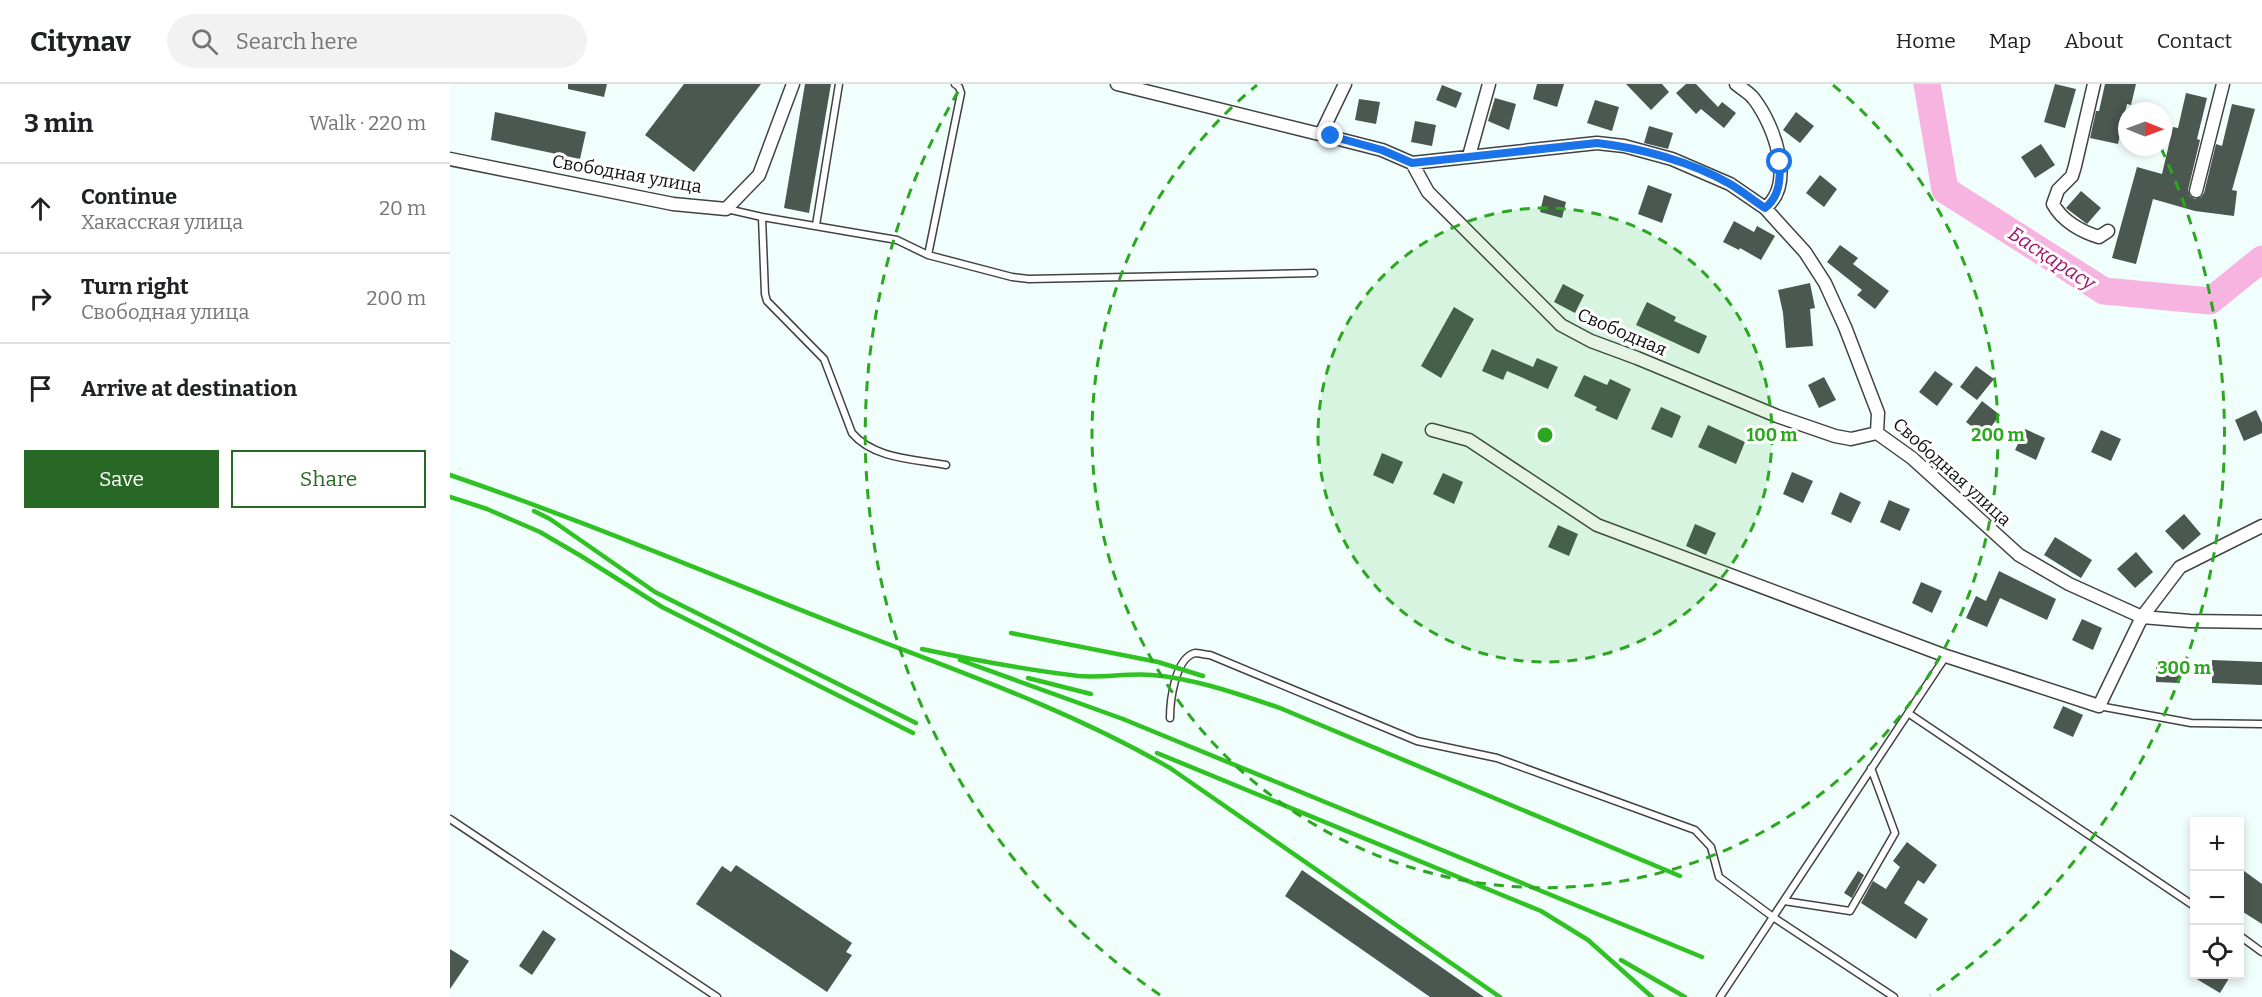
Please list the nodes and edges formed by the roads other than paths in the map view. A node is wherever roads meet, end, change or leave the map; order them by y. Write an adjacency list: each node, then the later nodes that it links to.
1 (792, 84): 16 (street)
2 (839, 84): 18 (lane)
3 (955, 84): 20 (lane)
4 (1117, 84): 10 (street)
5 (1345, 84): 10 (street)
6 (1489, 84): 11 (street)
7 (1736, 84): 15 (street)
8 (2094, 84): 19 (street)
9 (2223, 84): 14 (street)
10 (1321, 134): 13 (street)
11 (1469, 156): 13 (street, Свободная улица); 15 (street, Свободная улица)
12 (450, 159): 16 (street, Свободная улица)
13 (1412, 163): 23 (street, Свободная)
14 (2196, 191)
15 (1765, 208): 23 (street, Свободная улица)
16 (726, 209): 17 (lane)
17 (762, 217): 18 (lane); 24 (lane)
18 (816, 225): 20 (lane)
19 (2108, 231)
20 (928, 255): 21 (lane)
21 (1314, 273)
22 (1432, 430): 28 (street)
23 (1878, 433): 26 (street, Свободная улица)
24 (946, 465)
25 (2262, 526): 26 (street)
26 (2142, 616): 27 (street, Свободная улица); 29 (street)
27 (2262, 622)
28 (1946, 657): 29 (street); 30 (lane)
29 (2099, 706): 32 (lane)
30 (1908, 713): 33 (lane); 36 (lane)
31 (1170, 718): 37 (lane)
32 (2262, 724)
33 (1871, 768): 35 (lane); 35 (lane)
34 (450, 819): 40 (lane)
35 (1784, 901): 37 (lane)
36 (2190, 903)
37 (1773, 917): 41 (lane); 42 (lane)
38 (2244, 939): 39 (lane)
39 (2262, 952)
40 (717, 997)
41 (1720, 997)
42 (1894, 997)

